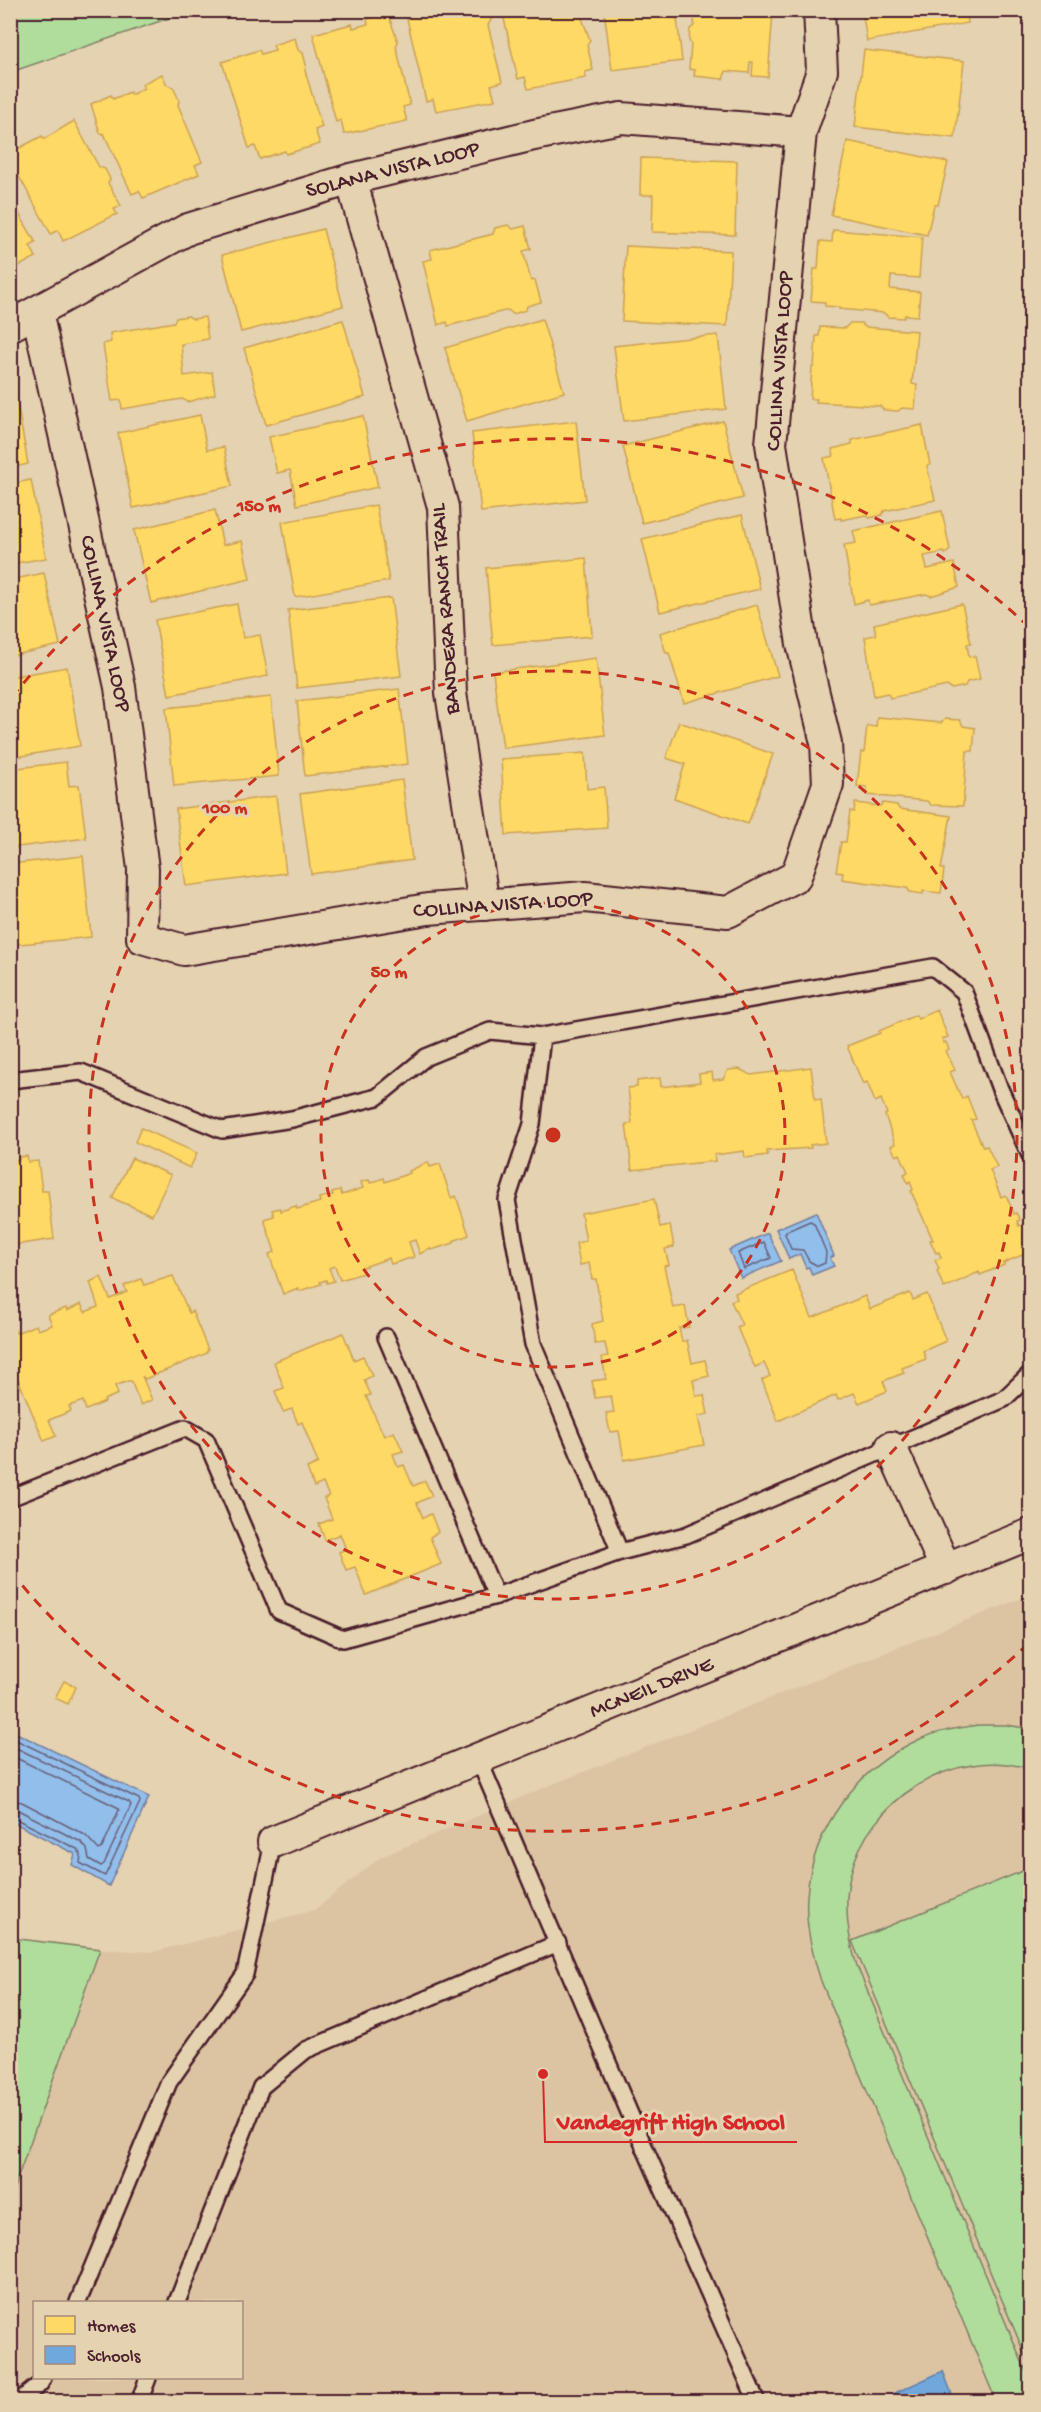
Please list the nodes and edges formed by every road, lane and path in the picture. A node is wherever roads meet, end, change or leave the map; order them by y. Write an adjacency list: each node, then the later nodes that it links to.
1 (819, 10): 2 (street, COLLINA VISTA LOOP)
2 (801, 132): 3 (street, SOLANA VISTA LOOP); 6 (street, COLLINA VISTA LOOP)
3 (351, 179): 4 (street, SOLANA VISTA LOOP); 6 (street, BANDERA RANCH TRAIL)
4 (37, 312): 5 (street, SOLANA VISTA LOOP); 6 (street, COLLINA VISTA LOOP)
5 (10, 326)
6 (484, 905)
7 (542, 1036): 8 (lane); 9 (lane); 15 (lane)
8 (10, 1080)
9 (1030, 1155)
10 (386, 1337): 17 (lane)
11 (1030, 1374): 12 (lane)
12 (891, 1447): 15 (lane); 16 (street)
13 (10, 1498): 17 (lane)
14 (1030, 1534): 16 (street, MCNEIL DRIVE)
15 (620, 1552): 17 (lane)
16 (946, 1569): 18 (street, MCNEIL DRIVE)
17 (496, 1596)
18 (479, 1760): 19 (street, MCNEIL DRIVE); 20 (lane)
19 (273, 1842): 21 (lane)
20 (558, 1943): 22 (lane); 27 (lane)
21 (78, 2301)
22 (177, 2301)
23 (42, 2379): 25 (lane)
24 (148, 2379): 26 (lane)
25 (18, 2402)
26 (138, 2402)
27 (757, 2402)

